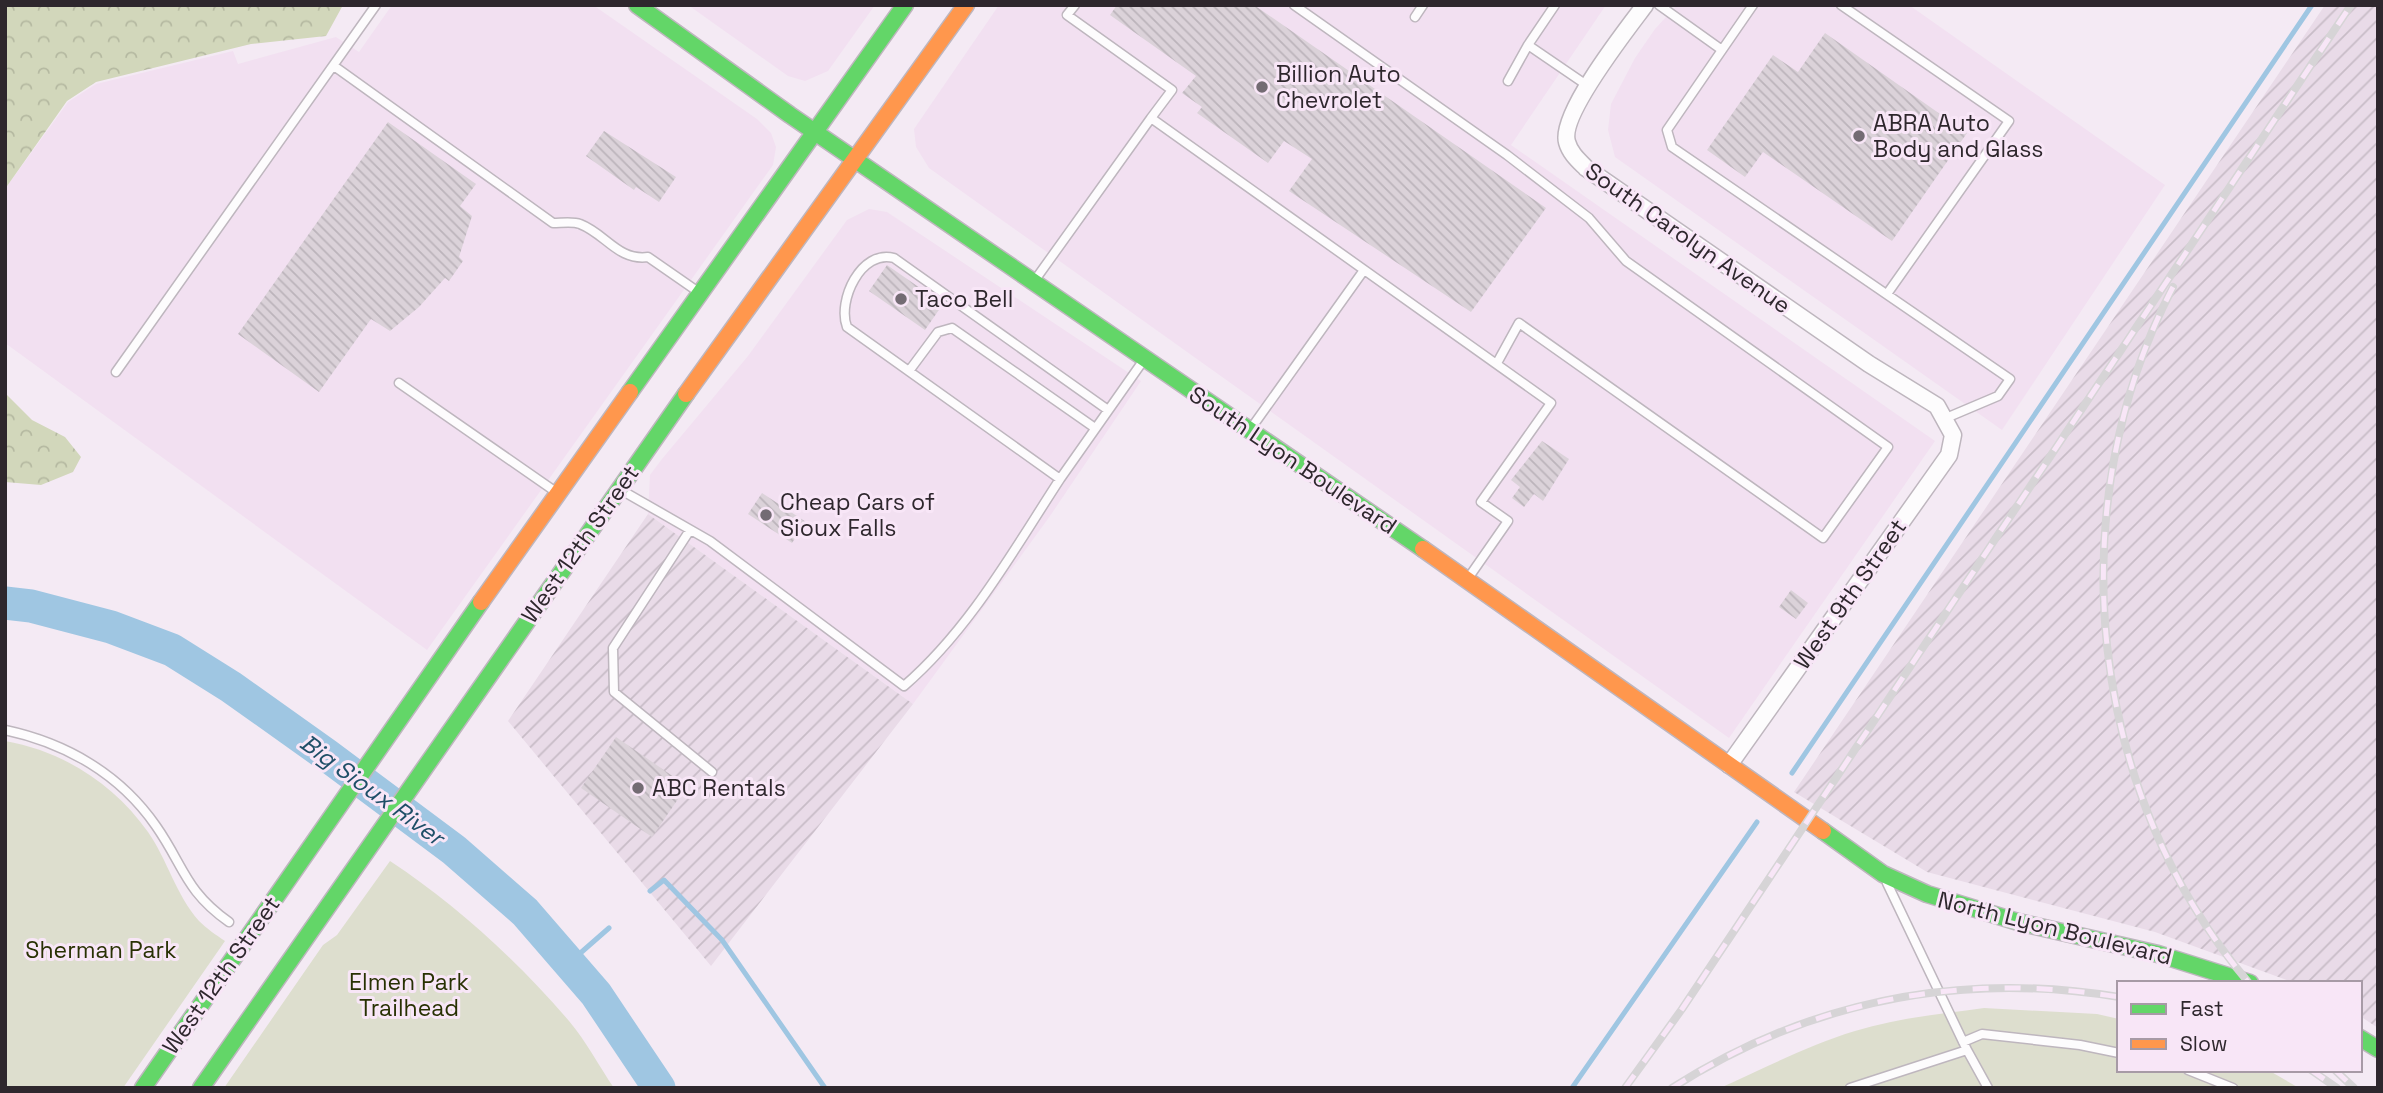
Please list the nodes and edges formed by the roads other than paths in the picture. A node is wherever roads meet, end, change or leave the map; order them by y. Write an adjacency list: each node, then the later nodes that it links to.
1 (376, 5): 16 (lane)
2 (637, 5): 20 (main road, South Lyon Boulevard)
3 (905, 5): 20 (main road, West 12th Street)
4 (966, 5): 21 (main road, West 12th Street)
5 (1075, 5): 19 (lane)
6 (1294, 5): 27 (lane)
7 (1423, 5): 13 (lane)
8 (1555, 5): 14 (lane)
9 (1644, 5): 18 (street, South Carolyn Avenue)
10 (1659, 5): 15 (lane)
11 (1753, 5): 15 (lane)
12 (1840, 5): 25 (lane)
13 (1415, 17)
14 (1528, 45): 17 (lane); 18 (lane)
15 (1722, 50): 25 (lane)
16 (334, 66): 24 (lane); 29 (lane)
17 (1508, 81)
18 (1588, 86): 32 (street, South Carolyn Avenue)
19 (1151, 118): 22 (lane); 23 (lane)
20 (815, 132): 21 (main road, South Lyon Boulevard); 24 (main road, West 12th Street)
21 (855, 160): 23 (main road, South Lyon Boulevard); 36 (main road, West 12th Street)
22 (1364, 270): 27 (lane); 34 (lane)
23 (1033, 282): 26 (main road, South Lyon Boulevard)
24 (699, 292): 37 (main road, West 12th Street)
25 (1887, 294): 32 (lane)
26 (1145, 358): 31 (lane); 34 (main road, South Lyon Boulevard)
27 (1497, 363): 39 (lane)
28 (909, 371): 31 (lane); 33 (lane); 35 (lane)
29 (116, 372)
30 (399, 383): 37 (lane)
31 (1108, 410): 33 (lane)
32 (1946, 418): 41 (street, West 9th Street)
33 (1095, 428): 35 (lane)
34 (1250, 431): 39 (main road, South Lyon Boulevard)
35 (1060, 479): 38 (lane)
36 (618, 489): 38 (lane); 52 (main road, West 12th Street)
37 (558, 494): 51 (main road, West 12th Street)
38 (690, 530): 42 (lane)
39 (1467, 579): 41 (main road, South Lyon Boulevard)
40 (5, 730): 44 (lane)
41 (1729, 765): 43 (main road, North Lyon Boulevard)
42 (712, 772)
43 (1883, 874): 45 (main road, North Lyon Boulevard); 47 (lane)
44 (229, 922)
45 (2244, 981)
46 (2362, 1039): 48 (main road)
47 (1965, 1046): 49 (lane); 53 (lane); 54 (lane)
48 (2378, 1049)
49 (2117, 1053)
50 (2193, 1072): 55 (lane)
51 (143, 1088)
52 (201, 1088)
53 (1850, 1088)
54 (1989, 1088)
55 (2233, 1088)

